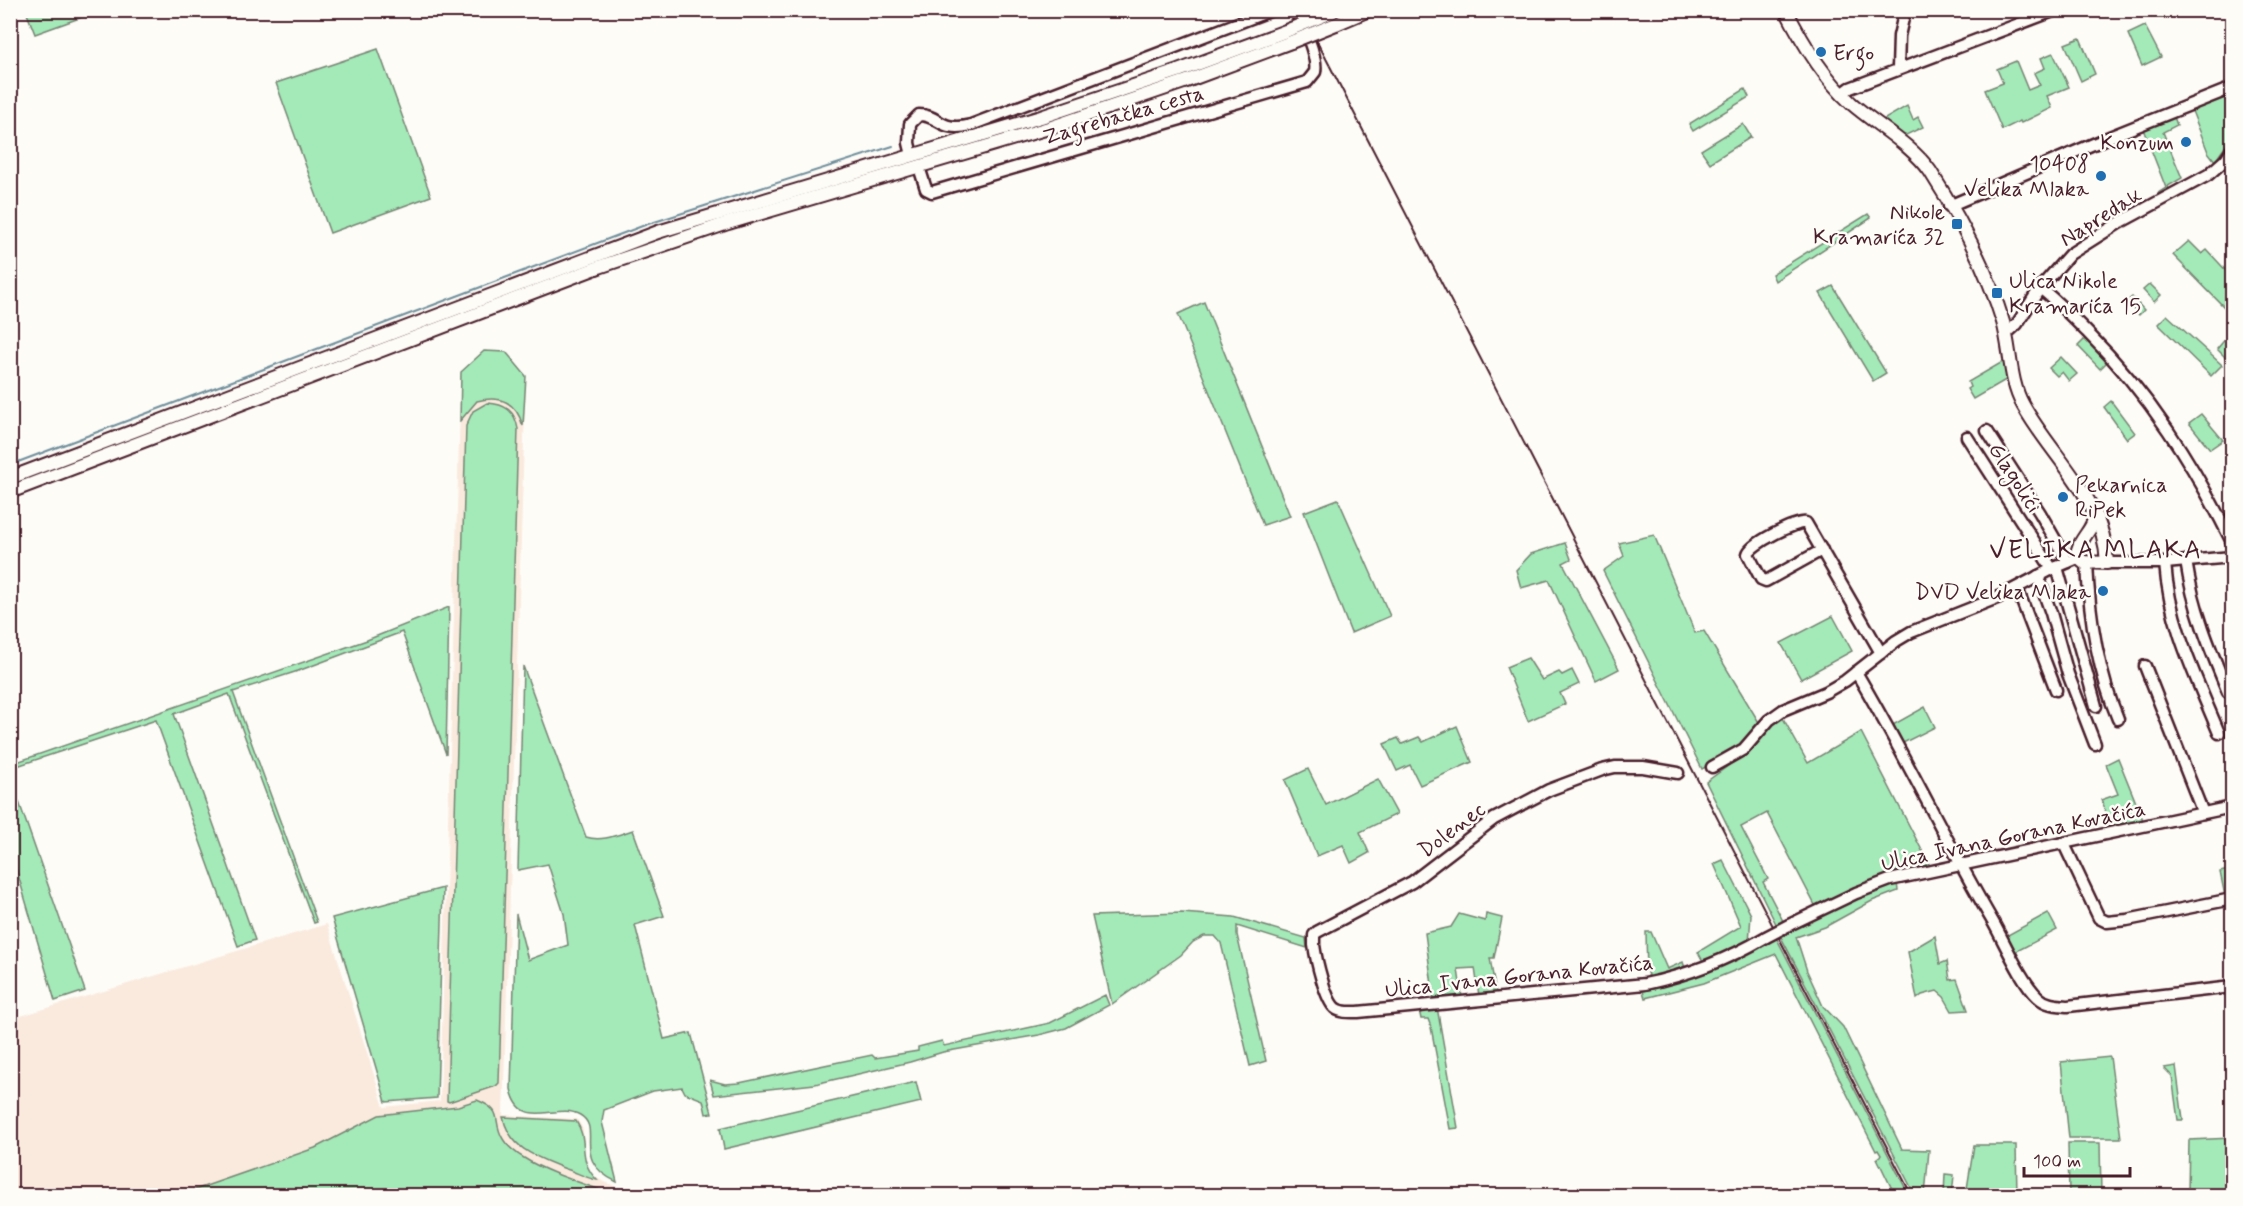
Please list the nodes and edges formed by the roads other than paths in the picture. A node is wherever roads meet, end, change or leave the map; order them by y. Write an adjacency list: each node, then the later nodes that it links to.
1 (1272, 10): 13 (street, Zagrebačka cesta)
2 (1294, 10): 14 (street, Zagrebačka cesta)
3 (1369, 10): 7 (main road, Zagrebačka cesta)
4 (1786, 10): 11 (main road)
5 (1905, 10): 9 (street)
6 (2056, 10): 9 (street)
7 (1335, 16): 8 (main road, Zagrebačka cesta, bridge)
8 (1289, 37): 13 (main road, Zagrebačka cesta); 14 (main road, Zagrebačka cesta)
9 (1898, 69): 11 (street)
10 (2232, 88): 15 (street)
11 (1842, 94): 15 (main road)
12 (2232, 150): 16 (street, Napredak)
13 (912, 155): 20 (main road, Zagrebačka cesta)
14 (919, 167): 21 (main road, Zagrebačka cesta)
15 (1949, 206): 17 (main road)
16 (2040, 288): 17 (street, Napredak); 23 (street)
17 (2006, 334): 22 (main road)
18 (1987, 431): 26 (street)
19 (1967, 437): 30 (street, Glagolići)
20 (10, 478)
21 (10, 492)
22 (2094, 513): 26 (main road); 28 (main road)
23 (2232, 542)
24 (1822, 550): 24 (street); 33 (street)
25 (2231, 556): 27 (street)
26 (2078, 561): 28 (main road); 30 (street); 39 (street)
27 (2186, 561): 29 (street); 37 (street)
28 (2107, 563): 29 (street)
29 (2164, 563): 40 (street)
30 (2054, 568): 31 (street); 38 (street, Glagolići)
31 (2038, 576): 32 (street); 41 (street)
32 (2017, 588): 33 (street); 36 (street)
33 (1881, 653): 35 (street)
34 (2145, 666): 45 (street)
35 (1856, 672): 42 (street); 47 (street)
36 (2056, 690)
37 (2228, 692)
38 (2096, 706)
39 (2118, 719)
40 (2219, 733)
41 (2095, 744)
42 (1712, 767)
43 (1678, 773): 50 (street, Dolenec)
44 (2232, 807): 45 (street, Ulica Ivana Gorana Kovačića)
45 (2203, 813): 46 (street, Ulica Ivana Gorana Kovačića)
46 (2064, 844): 47 (street, Ulica Ivana Gorana Kovačića); 48 (street)
47 (1960, 866): 49 (street); 50 (street, Ulica Ivana Gorana Kovačića, bridge)
48 (2232, 899)
49 (2232, 987)
50 (1328, 995)

